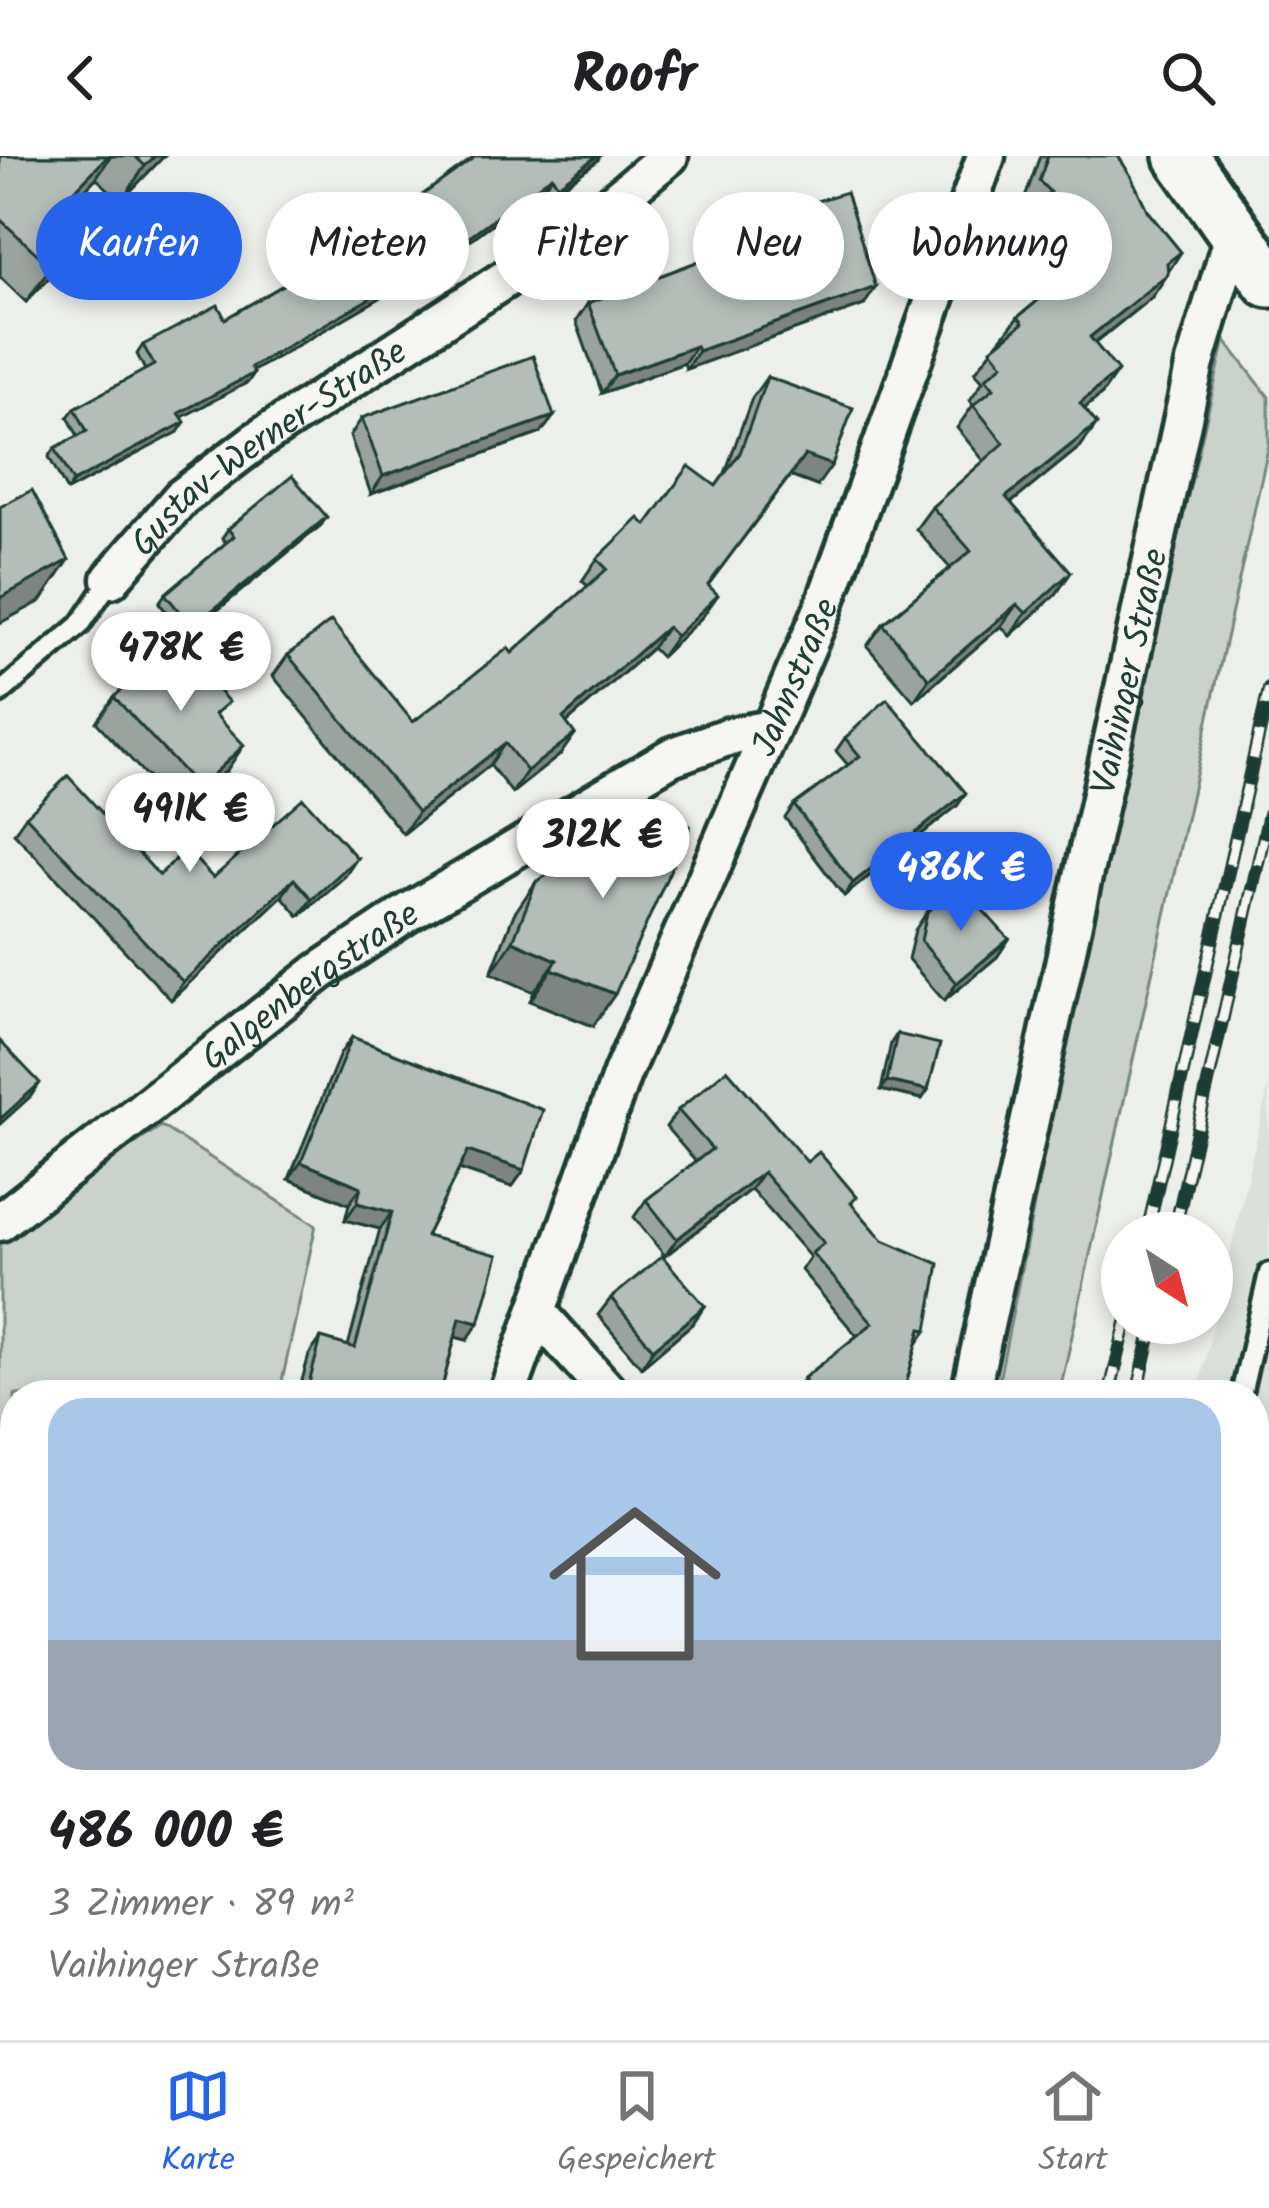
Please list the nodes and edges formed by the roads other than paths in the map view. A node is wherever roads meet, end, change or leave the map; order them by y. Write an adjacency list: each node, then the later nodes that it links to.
1 (669, 156): 6 (street, Gustav-Werner-Straße)
2 (986, 156): 8 (street, Jahnstraße)
3 (1181, 156): 4 (main road)
4 (1234, 230): 5 (main road); 14 (street, Vaihinger Straße)
5 (1267, 278)
6 (111, 579): 7 (lane)
7 (0, 693)
8 (771, 729): 9 (street, Galgenbergstraße); 11 (street, Jahnstraße)
9 (0, 1222)
10 (1269, 1274): 15 (lane)
11 (539, 1314): 12 (street, Jahnstraße); 13 (street)
12 (513, 1380)
13 (597, 1380)
14 (973, 1380)
15 (1244, 1380)

